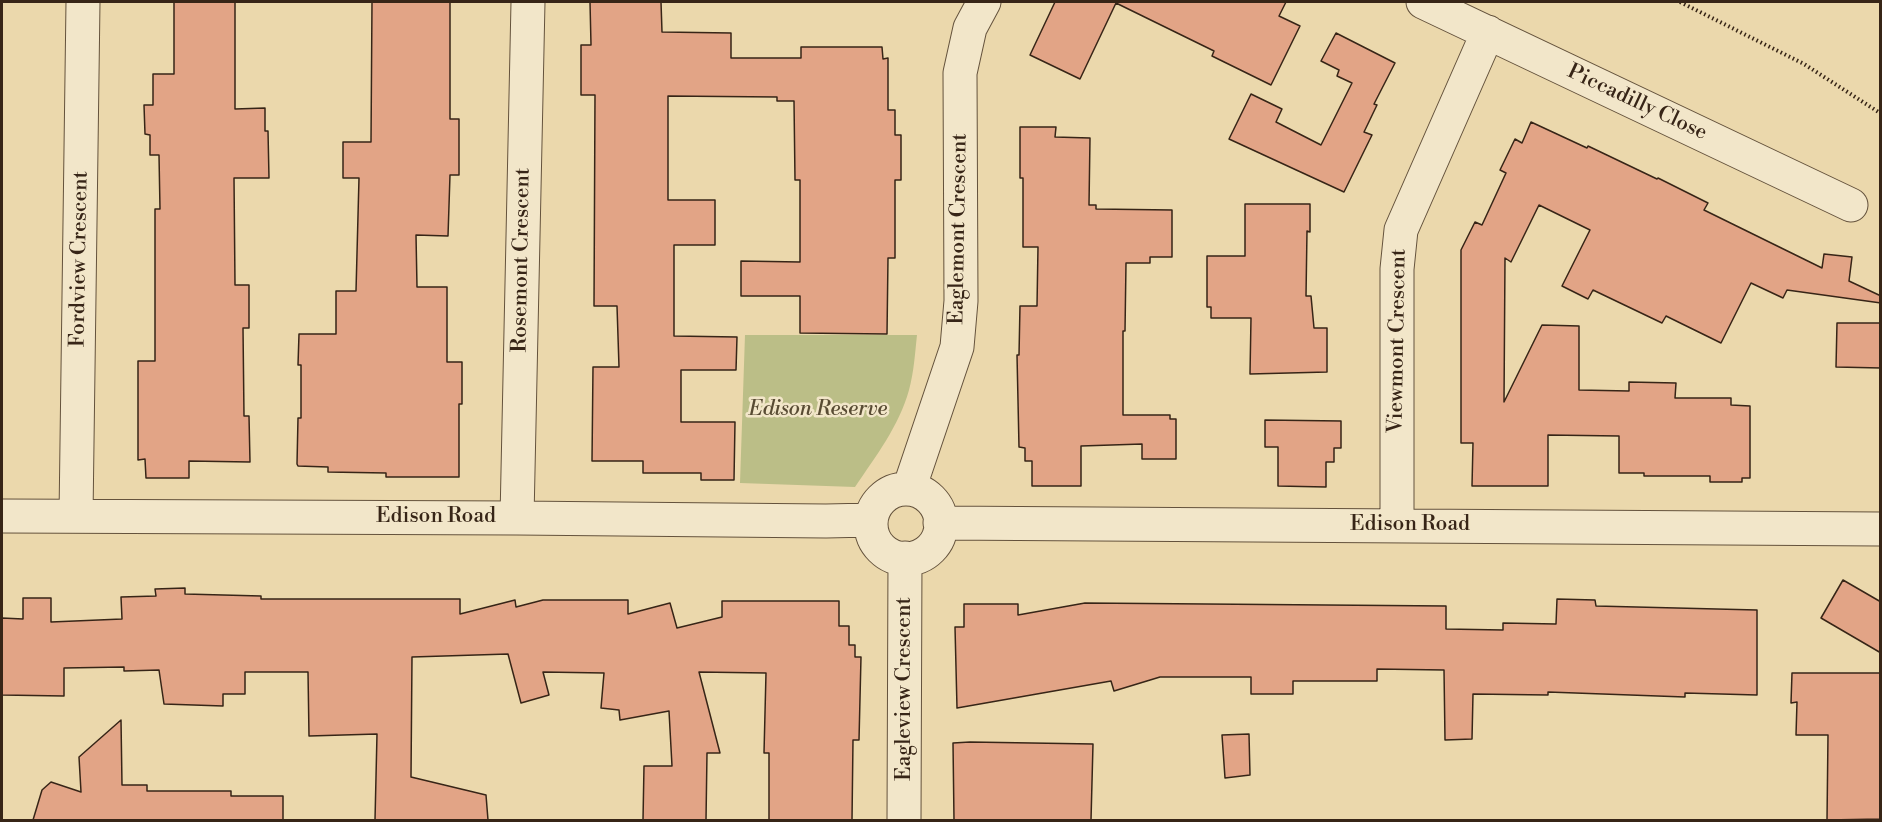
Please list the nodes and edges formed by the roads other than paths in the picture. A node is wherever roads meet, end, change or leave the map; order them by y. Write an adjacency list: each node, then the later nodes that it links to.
1 (83, 2): 9 (street, Fordview Crescent)
2 (528, 2): 10 (street, Rosemont Crescent)
3 (984, 2): 7 (street, Eaglemont Crescent)
4 (1423, 2): 5 (street, Piccadilly Close)
5 (1488, 33): 6 (street, Piccadilly Close); 13 (street, Viewmont Crescent)
6 (1851, 205)
7 (909, 489): 11 (street); 12 (street)
8 (2, 516): 9 (street, Edison Road)
9 (76, 516): 10 (street, Edison Road)
10 (517, 518): 11 (street, Edison Road)
11 (871, 520): 15 (street)
12 (940, 523): 13 (street, Edison Road); 15 (street)
13 (1397, 525): 14 (street, Edison Road)
14 (1881, 529)
15 (905, 558): 16 (street, Eagleview Crescent)
16 (904, 820)

